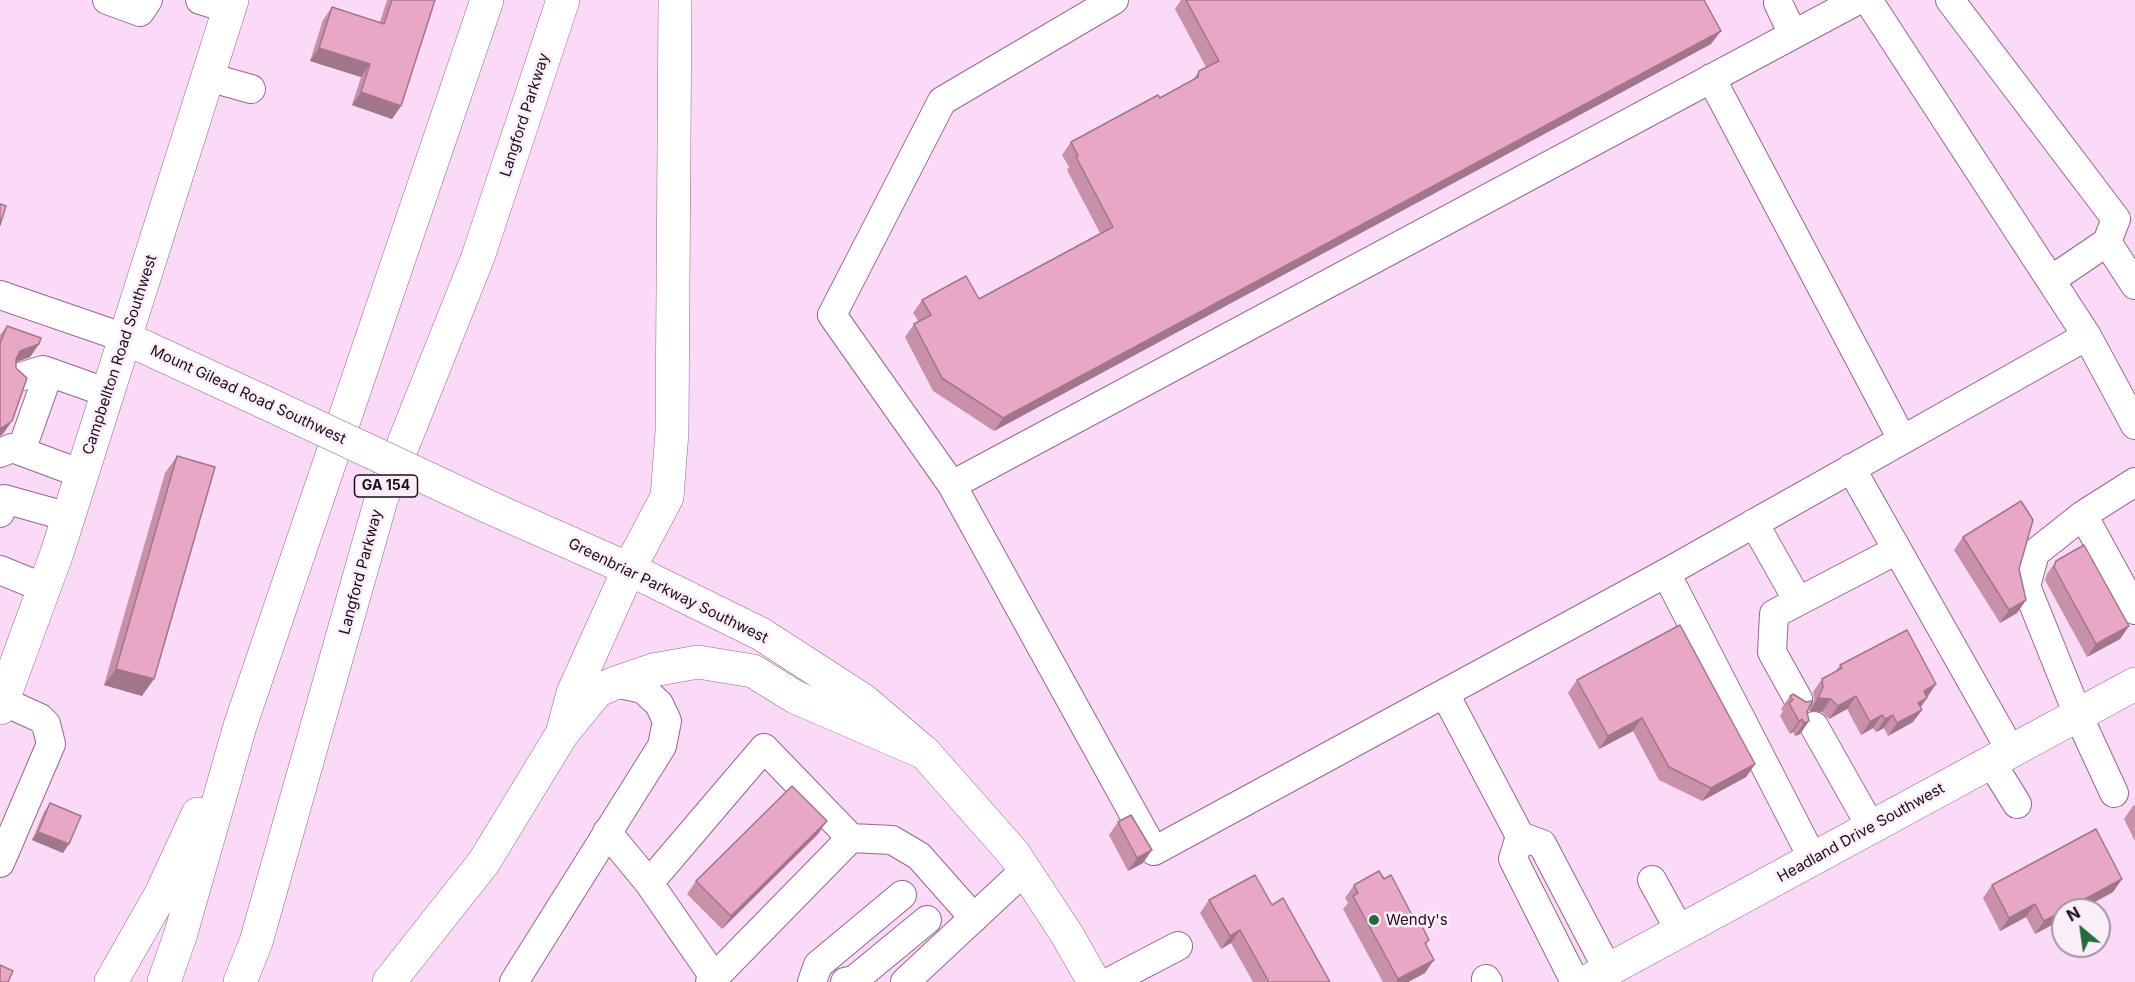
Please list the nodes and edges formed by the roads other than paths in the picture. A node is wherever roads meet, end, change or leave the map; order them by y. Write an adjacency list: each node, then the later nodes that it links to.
1 (107, 0): 2 (street)
2 (148, 0)
3 (487, 0): 48 (main road)
4 (563, 0): 72 (main road, Langford Parkway / GA 154)
5 (675, 0): 37 (main road)
6 (1114, 0): 29 (street)
7 (1858, 0): 12 (street)
8 (1868, 0): 17 (street)
9 (1950, 0): 16 (street)
10 (220, 3): 13 (main road, Campbellton Road Southwest)
11 (1778, 3): 12 (street)
12 (1794, 34): 14 (street)
13 (208, 77): 15 (street); 21 (main road, Campbellton Road Southwest)
14 (1711, 78): 24 (street); 29 (street)
15 (251, 89)
16 (2119, 230): 17 (street); 18 (street)
17 (2051, 280): 20 (street)
18 (2135, 285)
19 (0, 295): 21 (street, Mount Gilead Road Southwest)
20 (2087, 336): 23 (street); 24 (street)
21 (125, 338): 22 (main road, Campbellton Road Southwest); 31 (main road, Mount Gilead Road Southwest, bridge)
22 (108, 393): 25 (street); 27 (main road, Campbellton Road Southwest)
23 (2135, 425)
24 (1902, 439): 26 (street)
25 (9, 445): 27 (street)
26 (1851, 468): 34 (street); 35 (street)
27 (82, 474): 33 (main road, Campbellton Road Southwest)
28 (2135, 482): 32 (street)
29 (952, 485): 44 (street)
30 (1, 504): 33 (street)
31 (491, 508): 37 (main road, Greenbriar Parkway Southwest)
32 (2083, 515): 40 (street); 47 (street)
33 (69, 517): 39 (main road, Campbellton Road Southwest)
34 (1754, 523): 38 (street); 41 (street)
35 (1897, 550): 41 (street); 52 (street)
36 (0, 570): 39 (street)
37 (629, 570): 50 (main road); 51 (main road, Greenbriar Parkway Southwest)
38 (1666, 573): 44 (street); 58 (street)
39 (44, 588): 46 (main road, Campbellton Road Southwest)
40 (2132, 598)
41 (1798, 602): 45 (street)
42 (615, 683): 50 (main road); 51 (main road); 56 (street)
43 (2135, 684): 47 (main road, Headland Drive Southwest)
44 (1444, 694): 68 (street)
45 (1798, 699)
46 (1, 703): 59 (street)
47 (2078, 715): 52 (main road, Headland Drive Southwest); 53 (street)
48 (240, 726): 70 (main road); 71 (main road)
49 (1814, 726): 55 (street)
50 (562, 734): 73 (main road)
51 (925, 753): 60 (main road, Greenbriar Parkway Southwest)
52 (2001, 757): 54 (street); 55 (main road, Headland Drive Southwest)
53 (2114, 792)
54 (2017, 804)
55 (1871, 827): 58 (main road, Headland Drive Southwest)
56 (607, 832): 62 (street); 74 (street)
57 (851, 838): 62 (street); 63 (street); 69 (street)
58 (1813, 859): 66 (main road, Headland Drive Southwest)
59 (0, 863)
60 (1025, 870): 65 (street); 78 (main road, Greenbriar Parkway Southwest)
61 (1652, 880): 66 (street)
62 (649, 883): 69 (street)
63 (915, 883): 64 (street); 75 (street)
64 (938, 908): 65 (street); 76 (street)
65 (974, 918): 77 (street)
66 (1680, 931): 68 (main road, Headland Drive Southwest)
67 (1178, 946): 79 (street)
68 (1594, 978)
69 (712, 980)
70 (111, 982)
71 (164, 982)
72 (240, 982)
73 (389, 982)
74 (514, 982)
75 (812, 982)
76 (845, 982)
77 (905, 982)
78 (1094, 982)
79 (1109, 982)

